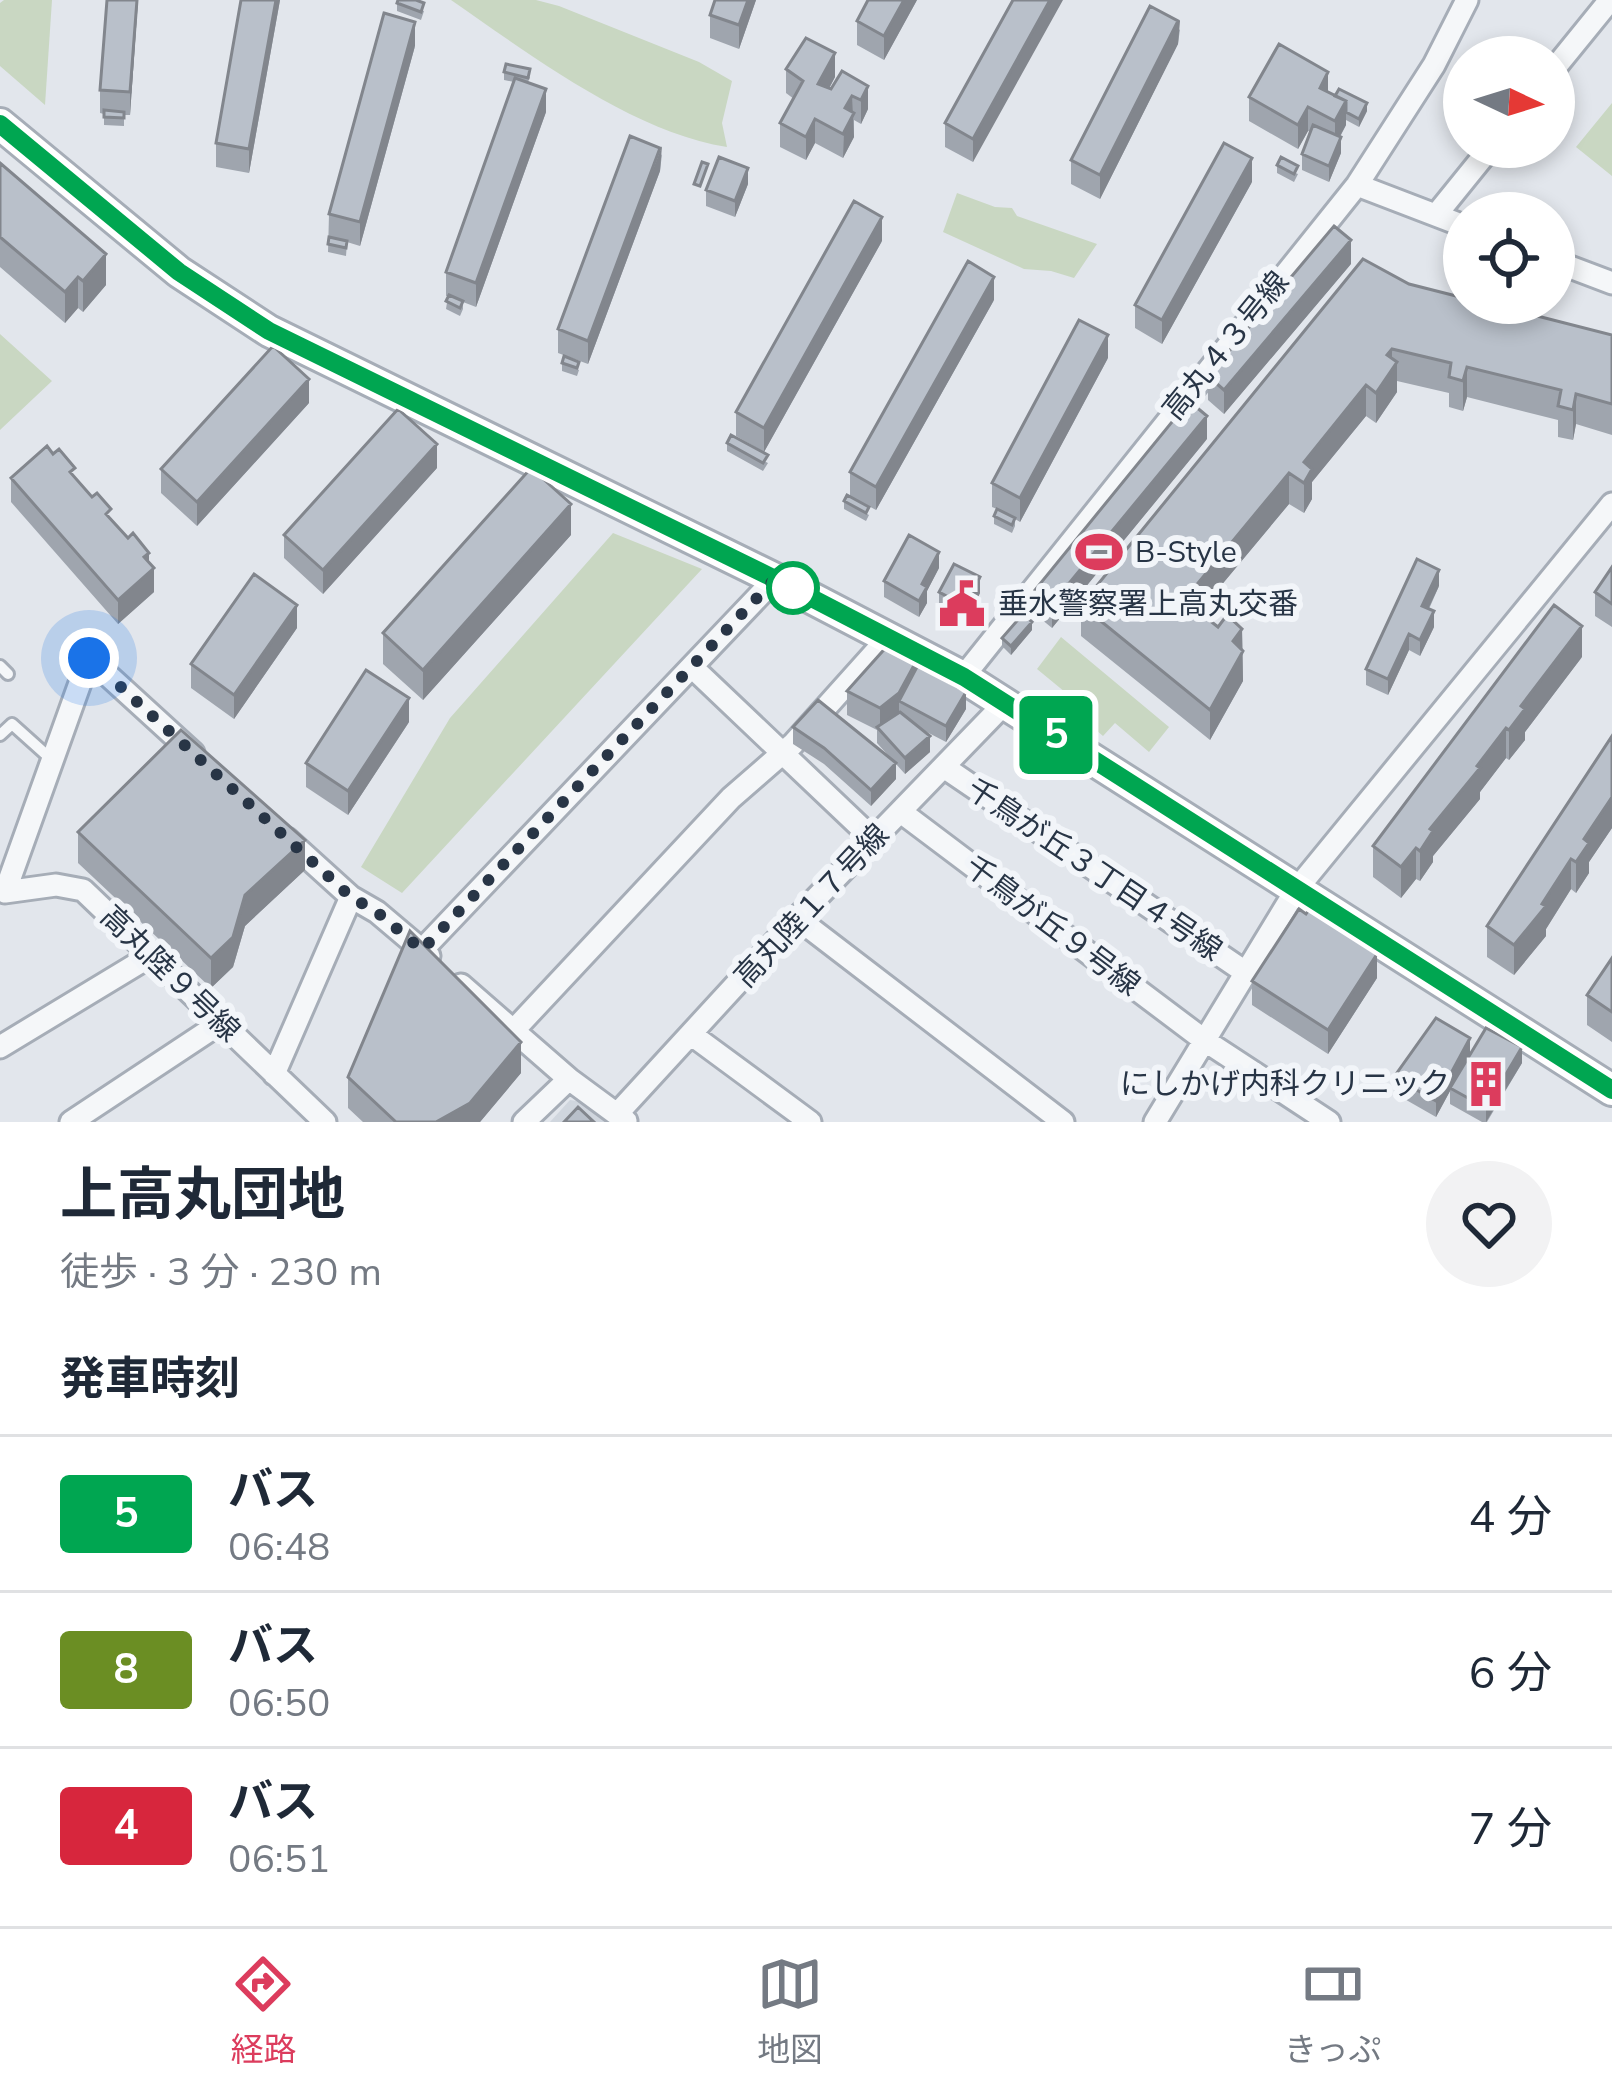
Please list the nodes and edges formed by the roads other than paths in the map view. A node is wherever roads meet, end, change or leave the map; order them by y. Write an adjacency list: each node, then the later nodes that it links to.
1 (1467, 0): 6 (street, 高丸４３号線)
2 (1610, 0): 3 (street)
3 (1575, 43)
4 (0, 124): 12 (street)
5 (1474, 168): 7 (street)
6 (1357, 185): 7 (street); 15 (street, 高丸４３号線)
7 (1436, 215): 8 (street)
8 (1443, 218)
9 (1575, 269): 10 (street)
10 (1612, 283)
11 (1612, 504): 25 (street)
12 (775, 579): 13 (street); 14 (street)
13 (888, 638): 15 (street); 18 (street)
14 (692, 667): 18 (street); 29 (street)
15 (964, 677): 16 (street)
16 (1007, 701): 20 (street, 高丸陸１７号線); 25 (street)
17 (0, 735): 19 (lane)
18 (784, 752): 24 (street); 33 (street)
19 (52, 760): 21 (street, 高丸陸９号線); 26 (street, 高丸陸９号線)
20 (944, 767): 22 (street, 高丸陸１７号線); 31 (street, 千鳥が丘３丁目４号線)
21 (212, 770)
22 (901, 812): 24 (street, 高丸陸１７号線); 35 (street, 千鳥が丘９号線)
23 (264, 817): 27 (street)
24 (874, 840): 28 (street, 高丸陸１７号線)
25 (1296, 890): 31 (street); 39 (street)
26 (3, 891): 30 (street, 高丸陸９号線)
27 (351, 897): 29 (street); 37 (street)
28 (797, 918): 34 (street, 高丸陸１７号線); 45 (street)
29 (422, 950): 33 (street)
30 (152, 955): 32 (street, 高丸陸９号線); 36 (street)
31 (1245, 972): 35 (street)
32 (219, 1024): 37 (street, 高丸陸９号線); 42 (street)
33 (513, 1031): 38 (street)
34 (692, 1035): 40 (street, 高丸陸１７号線); 44 (street)
35 (1204, 1040): 46 (street); 47 (street, 千鳥が丘９号線)
36 (0, 1047)
37 (274, 1074): 41 (street, 高丸陸９号線)
38 (569, 1079): 40 (street); 43 (street)
39 (1612, 1090)
40 (623, 1117)
41 (312, 1118)
42 (71, 1122)
43 (524, 1122)
44 (810, 1122)
45 (1063, 1122)
46 (1155, 1122)
47 (1329, 1122)

